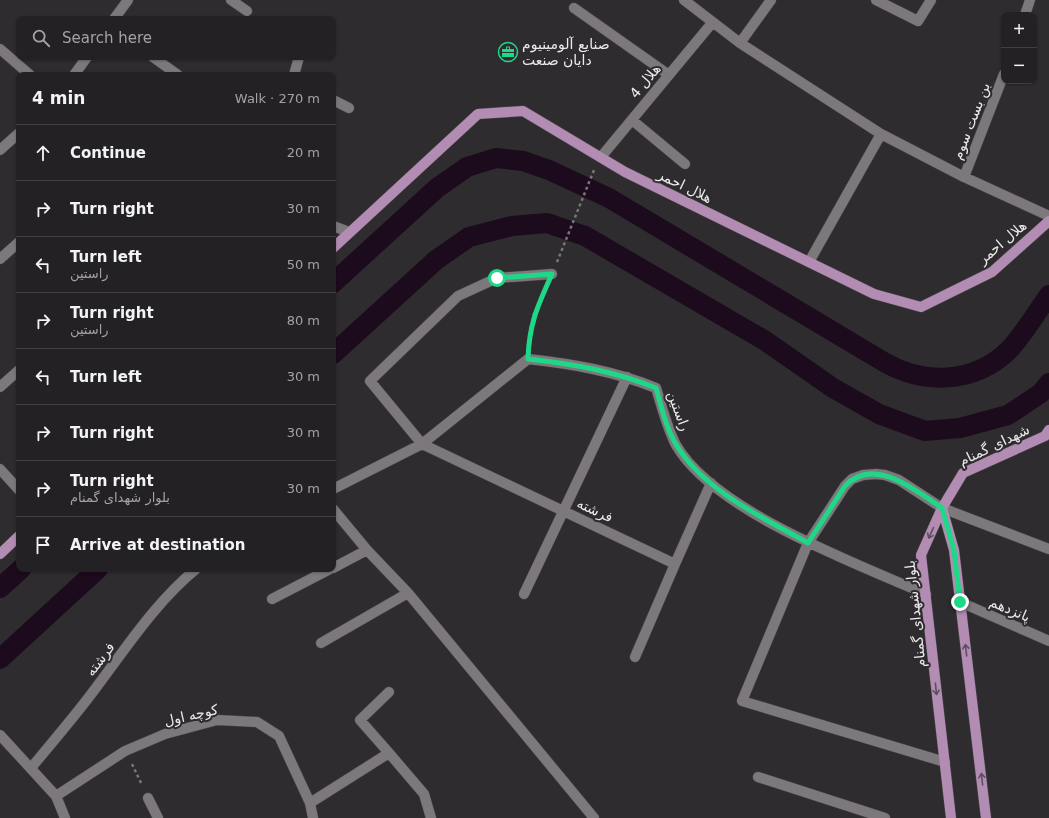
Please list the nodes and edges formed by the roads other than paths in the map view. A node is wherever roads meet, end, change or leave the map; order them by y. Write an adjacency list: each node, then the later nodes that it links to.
1 (128, 0): 11 (street)
2 (230, 0): 9 (street)
3 (684, 0): 12 (street)
4 (771, 0): 13 (street)
5 (876, 0): 6 (street)
6 (931, 0)
7 (1030, 0): 10 (street)
8 (574, 8): 22 (street)
9 (247, 11)
10 (1026, 12)
11 (116, 16)
12 (712, 23): 13 (street); 22 (street, هلال 4)
13 (740, 44): 27 (street)
14 (0, 49): 18 (street)
15 (85, 60): 19 (street)
16 (157, 60): 20 (street)
17 (297, 60): 21 (street)
18 (27, 72)
19 (76, 72)
20 (174, 72)
21 (295, 72)
22 (669, 75): 26 (street, هلال 4)
23 (1001, 82): 32 (street, بن بست سوم)
24 (336, 102): 25 (street)
25 (349, 108)
26 (632, 120): 30 (street, هلال 4); 31 (street)
27 (881, 134): 32 (street); 40 (street)
28 (16, 136): 29 (street)
29 (0, 150)
30 (601, 157): 36 (main road, هلال احمر); 40 (main road, هلال احمر)
31 (685, 164)
32 (964, 178): 33 (street)
33 (1049, 216)
34 (1049, 221): 40 (main road, هلال احمر)
35 (336, 227): 36 (street)
36 (349, 232): 38 (main road, هلال احمر)
37 (16, 245): 39 (street)
38 (336, 245)
39 (0, 259)
40 (809, 262)
41 (552, 274): 46 (street)
42 (16, 373): 44 (street)
43 (627, 377): 46 (street, راستین); 48 (street, راستین); 52 (street)
44 (0, 387)
45 (1049, 430): 51 (main road, شهدای گمنام)
46 (422, 444): 50 (street); 52 (street, فرشته)
47 (0, 469): 49 (street)
48 (711, 483): 55 (street, راستین); 59 (street)
49 (16, 487)
50 (336, 487)
51 (942, 508): 55 (street); 56 (street); 65 (main road, بلوار شهدای گمنام, one-way to 65); 67 (main road)
52 (564, 511): 59 (street, فرشته); 64 (street)
53 (336, 513): 57 (street)
54 (16, 539): 58 (main road)
55 (808, 543): 65 (street, راستین); 74 (street)
56 (1049, 549)
57 (367, 550): 60 (street); 63 (street)
58 (0, 554)
59 (675, 564): 70 (street)
60 (336, 566)
61 (192, 572): 75 (street, فرشته)
62 (324, 572): 66 (street)
63 (408, 593): 69 (street); 84 (street)
64 (524, 594)
65 (926, 594): 74 (main road, بلوار شهدای گمنام, one-way to 74)
66 (272, 598)
67 (960, 602): 68 (street, پانزدهم); 87 (main road, one-way to 67)
68 (1049, 641)
69 (321, 643)
70 (635, 657)
71 (389, 692): 73 (street)
72 (0, 735): 75 (street)
73 (389, 752): 79 (street); 80 (street)
74 (945, 762): 86 (main road, بلوار شهدای گمنام)
75 (31, 768): 77 (street)
76 (758, 776): 85 (street)
77 (56, 796): 79 (street, کوچه اول); 81 (street)
78 (148, 798): 82 (street)
79 (310, 803): 83 (street, کوچه اول)
80 (432, 817)
81 (65, 818)
82 (158, 818)
83 (313, 818)
84 (594, 818)
85 (885, 818)
86 (951, 818)
87 (986, 818)

